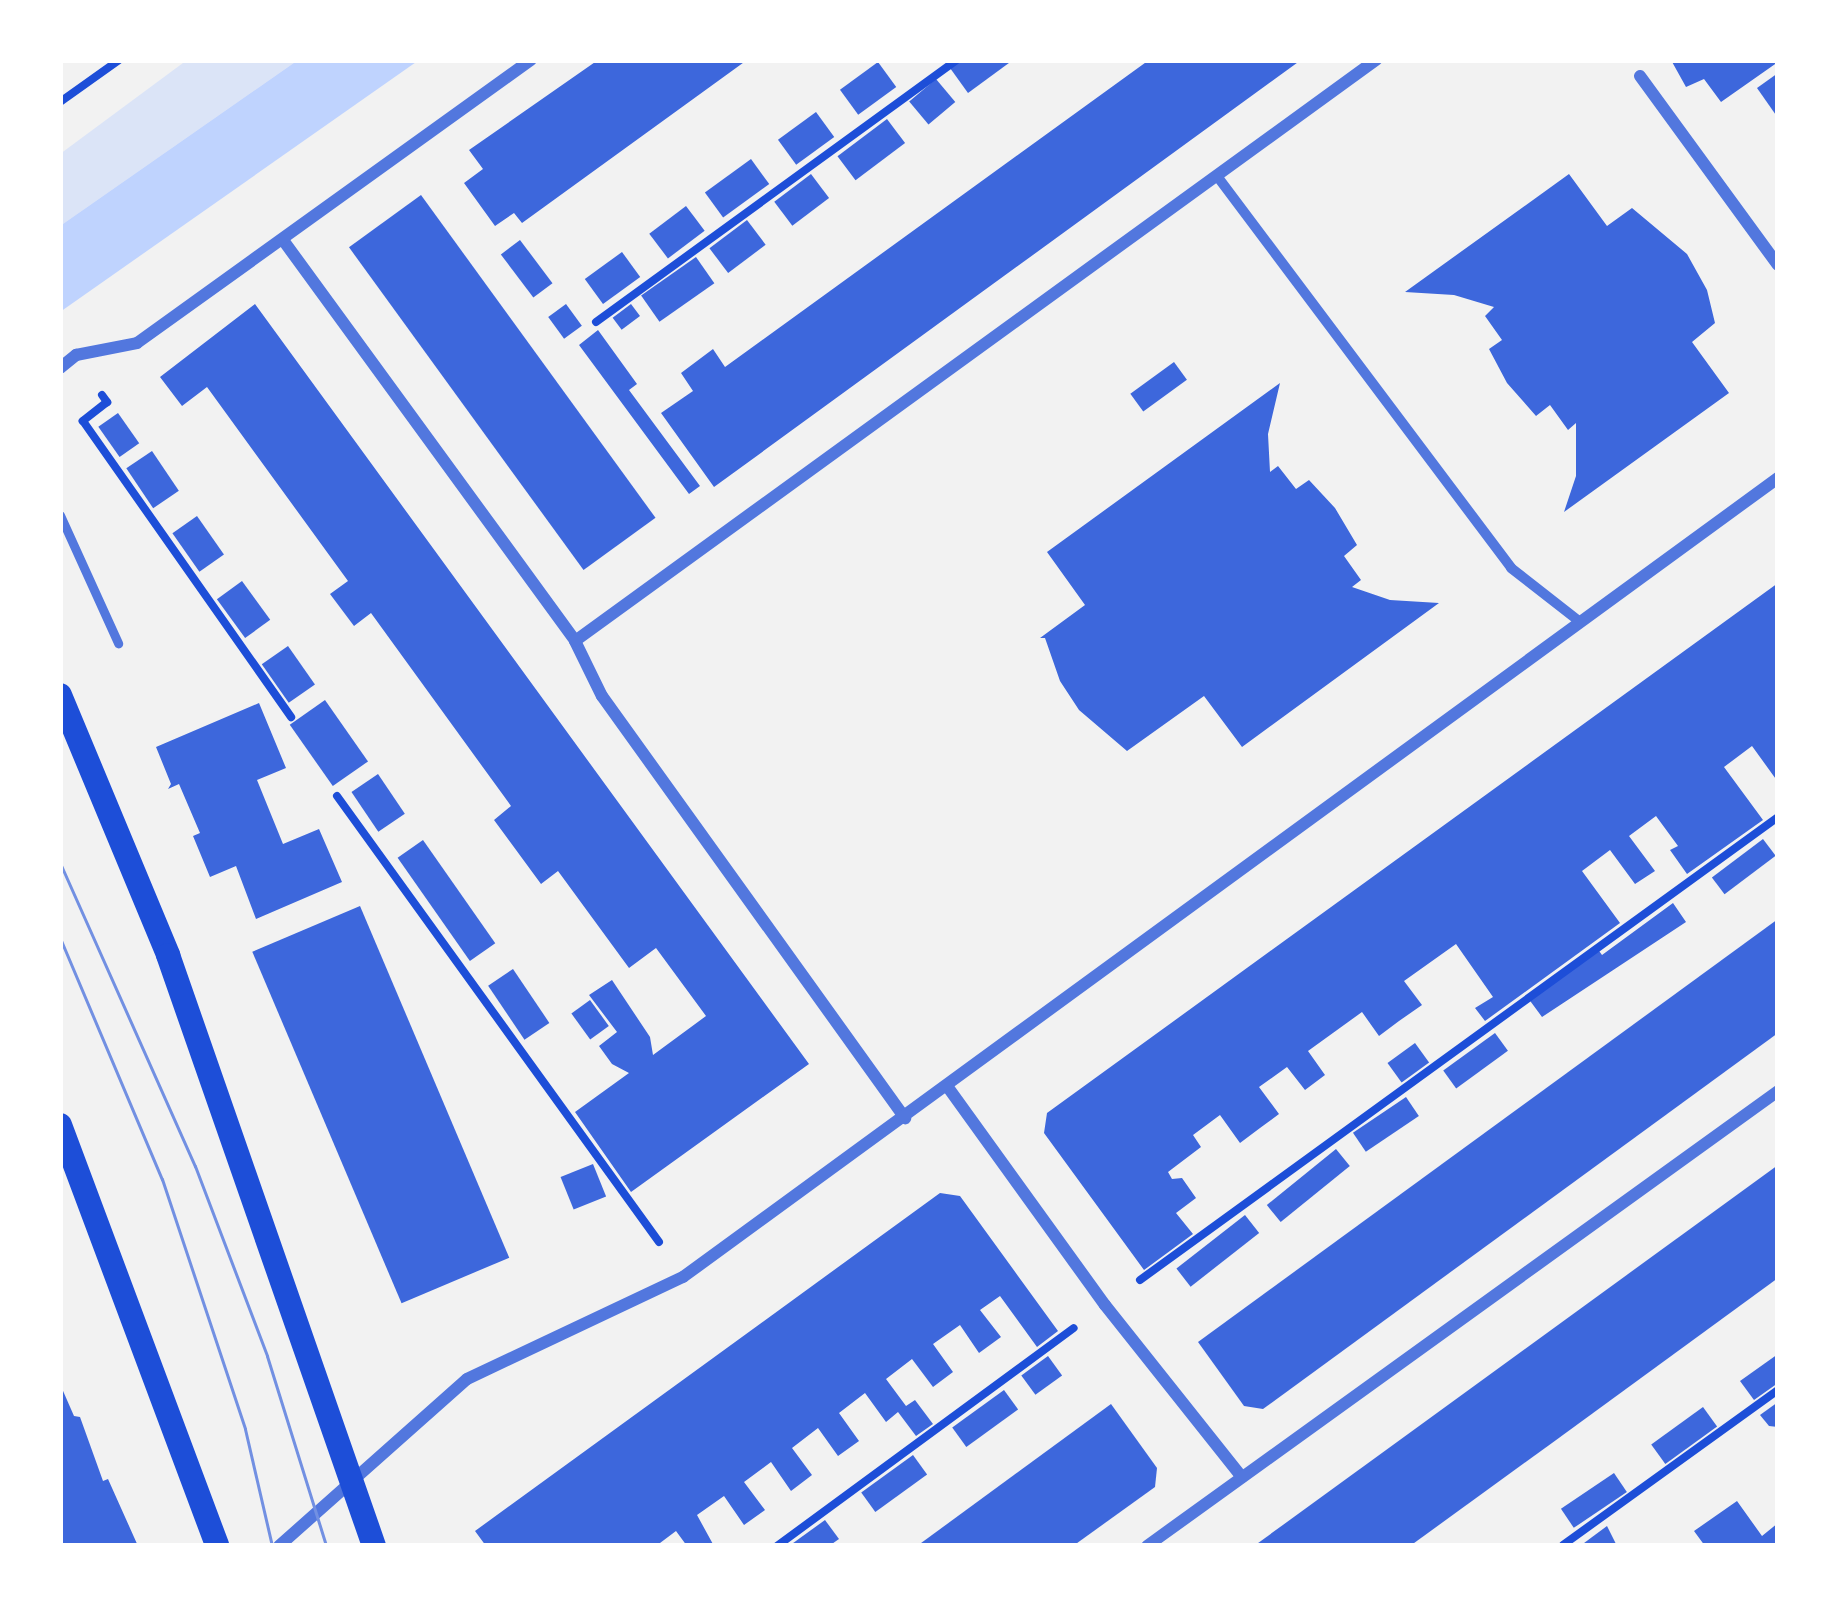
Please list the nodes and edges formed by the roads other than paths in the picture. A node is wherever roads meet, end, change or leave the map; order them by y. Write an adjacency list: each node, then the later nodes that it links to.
1 (531, 60): 5 (street)
2 (1376, 60): 4 (street)
3 (1640, 76): 6 (street)
4 (1217, 176): 10 (street); 11 (street)
5 (283, 240): 7 (street); 11 (street)
6 (1778, 265)
7 (60, 368)
8 (1778, 478): 10 (street)
9 (60, 515): 12 (lane)
10 (1580, 622): 14 (street)
11 (575, 641): 16 (street)
12 (118, 643)
13 (60, 695): 18 (main road)
14 (947, 1086): 16 (street); 19 (street)
15 (1778, 1091): 19 (street)
16 (905, 1118): 18 (street)
17 (60, 1125): 21 (main road)
18 (355, 1478): 20 (street); 23 (main road)
19 (1242, 1478): 24 (street)
20 (294, 1540): 22 (street)
21 (217, 1546)
22 (279, 1546)
23 (374, 1546)
24 (1148, 1546)

